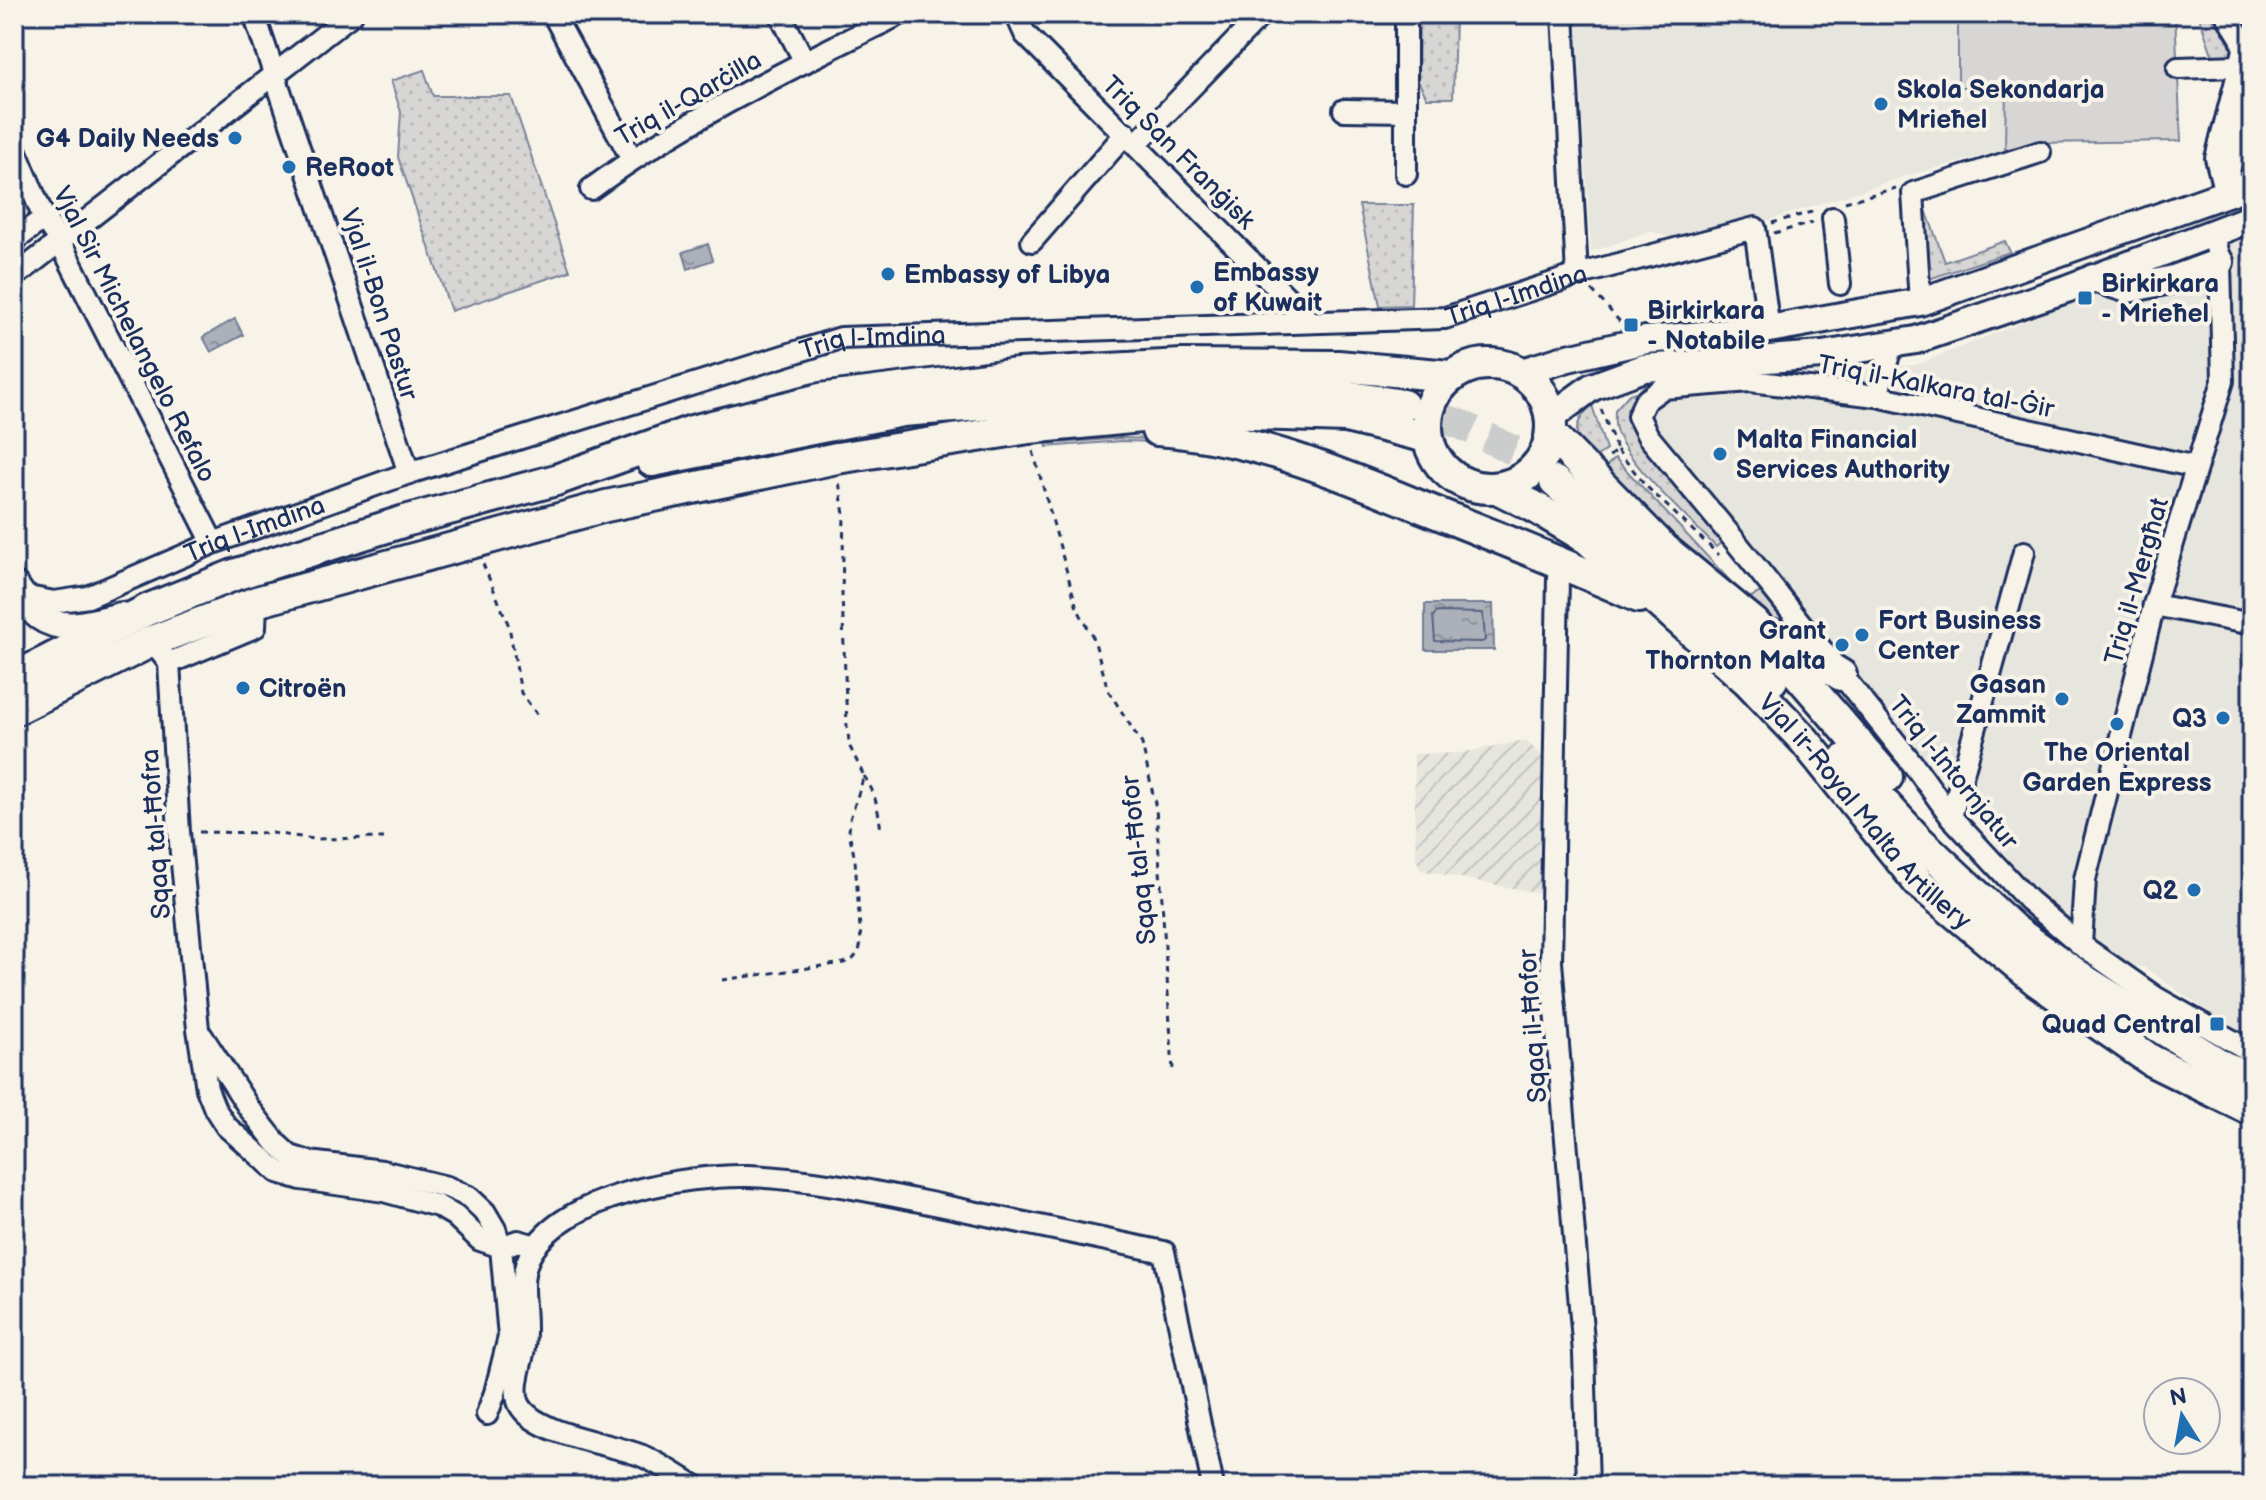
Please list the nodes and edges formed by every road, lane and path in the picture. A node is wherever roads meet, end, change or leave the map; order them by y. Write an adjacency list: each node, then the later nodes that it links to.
1 (254, 14): 14 (street, Vjal il-Bon Pastur)
2 (352, 14): 14 (street)
3 (553, 14): 20 (street)
4 (780, 14): 11 (street)
5 (900, 14): 11 (street, Triq il-Qarċilla)
6 (1016, 14): 17 (street, Triq San Franġisk)
7 (1262, 14): 17 (street)
8 (1406, 14): 16 (street)
9 (1563, 14): 36 (street)
10 (2226, 14): 13 (street)
11 (805, 62): 20 (street, Triq il-Qarċilla)
12 (2178, 68): 13 (street)
13 (2245, 69): 24 (street)
14 (275, 72): 31 (street); 57 (street, Vjal il-Bon Pastur)
15 (1344, 110): 16 (street)
16 (1406, 111): 21 (street)
17 (1131, 138): 33 (street); 41 (street, Triq San Franġisk)
18 (14, 147): 26 (street, Vjal Sir Michelangelo Refalo)
19 (2040, 152): 40 (street)
20 (632, 159): 23 (street, Triq il-Qarċilla)
21 (1406, 174)
22 (2252, 184): 24 (main road, Triq l-Imdina)
23 (591, 189)
24 (2225, 193): 25 (main road); 34 (main road, Triq l-Imdina)
25 (2252, 206)
26 (44, 218): 31 (street, Vjal Sir Michelangelo Refalo); 32 (street)
27 (1833, 218): 30 (path); 39 (street)
28 (2252, 218): 29 (main road)
29 (2212, 232): 34 (main road); 35 (street, Triq il-Mergħat); 38 (main road)
30 (1756, 233): 36 (street, Triq l-Imdina); 42 (street)
31 (59, 240): 37 (street); 63 (street, Vjal Sir Michelangelo Refalo)
32 (14, 241)
33 (1032, 241)
34 (2099, 241): 40 (main road, Triq l-Imdina)
35 (2220, 262): 38 (main road); 55 (street, Triq il-Mergħat)
36 (1577, 275): 41 (street, Triq l-Imdina)
37 (14, 277)
38 (2093, 278): 43 (main road)
39 (1842, 301): 40 (main road, Triq l-Imdina); 42 (main road, Triq l-Imdina)
40 (1920, 302)
41 (1311, 322): 57 (street, Triq l-Imdina)
42 (1769, 329): 44 (main road, Triq l-Imdina)
43 (1892, 344): 46 (main road); 48 (street)
44 (1522, 372): 45 (highway, Triq l-Imdina); 50 (highway)
45 (1456, 373): 52 (highway); 58 (highway, Triq l-Imdina)
46 (1592, 387): 50 (main road); 53 (path)
47 (1663, 388): 48 (street, Triq il-Kalkara tal-Ġir); 62 (street, Triq l-Intornjatur)
48 (1877, 396): 55 (street, Triq il-Kalkara tal-Ġir)
49 (1403, 405): 58 (highway, Triq l-Imdina)
50 (1551, 425): 56 (highway, Vjal ir-Royal Malta Artillery); 60 (highway)
51 (1038, 427): 52 (highway); 54 (highway); 65 (highway); 87 (path, Sqaq tal-Ħofor)
52 (1427, 437): 60 (highway)
53 (1617, 450): 56 (path); 62 (path)
54 (837, 458): 61 (highway); 77 (path)
55 (2196, 467): 67 (street, Triq il-Mergħat)
56 (1588, 472): 70 (highway, Vjal ir-Royal Malta Artillery)
57 (409, 473): 63 (street, Triq l-Imdina)
58 (556, 480): 69 (highway, Triq l-Imdina)
59 (1555, 482): 84 (highway, Vjal ir-Royal Malta Artillery)
60 (1497, 488): 68 (highway, Vjal ir-Royal Malta Artillery)
61 (476, 542): 72 (highway); 76 (path)
62 (1736, 542): 73 (street, Triq l-Intornjatur)
63 (213, 543): 66 (street, Triq l-Imdina)
64 (2024, 552): 78 (street)
65 (1563, 563): 68 (highway); 95 (street, Sqaq il-Ħofor)
66 (18, 590): 69 (main road)
67 (2154, 605): 71 (street); 82 (street, Triq il-Mergħat)
68 (1666, 609): 89 (highway, Vjal ir-Royal Malta Artillery)
69 (147, 610): 74 (highway, Triq l-Imdina)
70 (1754, 623): 73 (highway); 84 (highway, Vjal ir-Royal Malta Artillery)
71 (2252, 624)
72 (160, 652): 75 (highway); 80 (street, Sqaq tal-Ħofra)
73 (1841, 675): 78 (street, Triq l-Intornjatur)
74 (14, 678)
75 (14, 710)
76 (539, 717)
77 (864, 776): 79 (path); 83 (path)
78 (1951, 817): 82 (street, Triq l-Intornjatur)
79 (881, 830)
80 (179, 832): 81 (path); 85 (street, Sqaq tal-Ħofra)
81 (384, 838)
82 (2081, 945): 86 (street, Triq l-Intornjatur)
83 (722, 980)
84 (2087, 982): 88 (highway, Vjal ir-Royal Malta Artillery)
85 (198, 1029): 91 (street, Sqaq tal-Ħofra); 91 (street, Sqaq tal-Ħofra)
86 (2252, 1052)
87 (1173, 1070)
88 (2252, 1078)
89 (2252, 1110)
90 (536, 1246): 91 (street); 93 (street); 94 (street)
91 (501, 1247): 92 (street, Sqaq tal-Ħofra)
92 (487, 1414)
93 (695, 1486)
94 (1213, 1486)
95 (1588, 1486)

